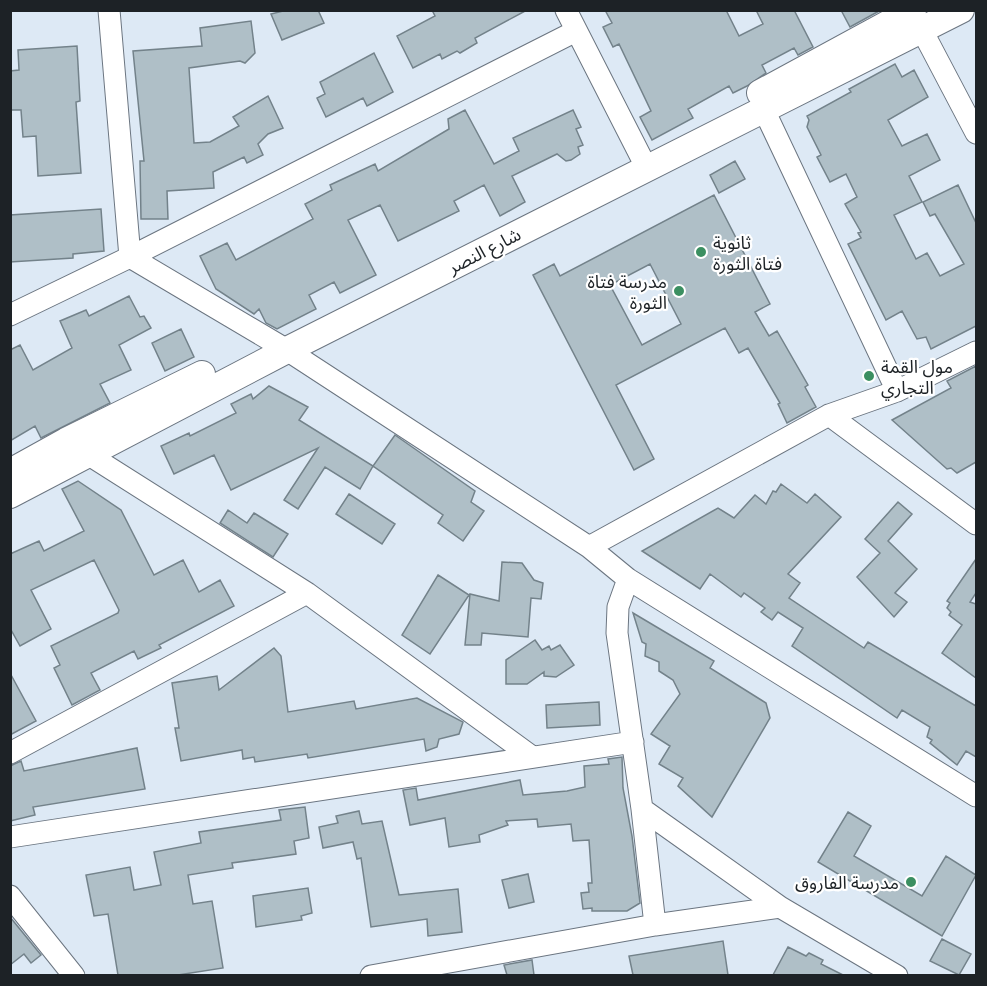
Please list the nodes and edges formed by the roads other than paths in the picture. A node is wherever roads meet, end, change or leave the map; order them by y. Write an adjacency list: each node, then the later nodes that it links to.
1 (109, 10): 9 (street)
2 (566, 10): 5 (street)
3 (961, 10): 4 (street, شارع النصر)
4 (915, 15): 6 (street, شارع النصر); 7 (street); 8 (street, شارع النصر)
5 (576, 31): 8 (street); 9 (street)
6 (764, 110): 11 (street, شارع النصر); 13 (street)
7 (976, 133)
8 (641, 157): 11 (street, شارع النصر)
9 (130, 257): 10 (street); 11 (street)
10 (10, 315)
11 (278, 345): 15 (street, شارع النصر); 16 (street, شارع النصر); 19 (street)
12 (976, 352): 13 (street)
13 (897, 391): 14 (street)
14 (829, 415): 18 (street); 19 (street)
15 (86, 453): 17 (street, شارع النصر); 21 (street)
16 (10, 472)
17 (10, 495)
18 (976, 524)
19 (589, 547): 20 (street)
20 (628, 579): 22 (street); 25 (street)
21 (307, 593): 23 (street); 24 (street)
22 (633, 742): 24 (street); 26 (street)
23 (10, 753)
24 (531, 756): 27 (street)
25 (976, 796)
26 (642, 809): 29 (street); 30 (street)
27 (10, 837)
28 (10, 896): 31 (street)
29 (780, 907): 30 (street); 33 (street)
30 (655, 925): 32 (street)
31 (74, 975)
32 (371, 975)
33 (897, 975)

